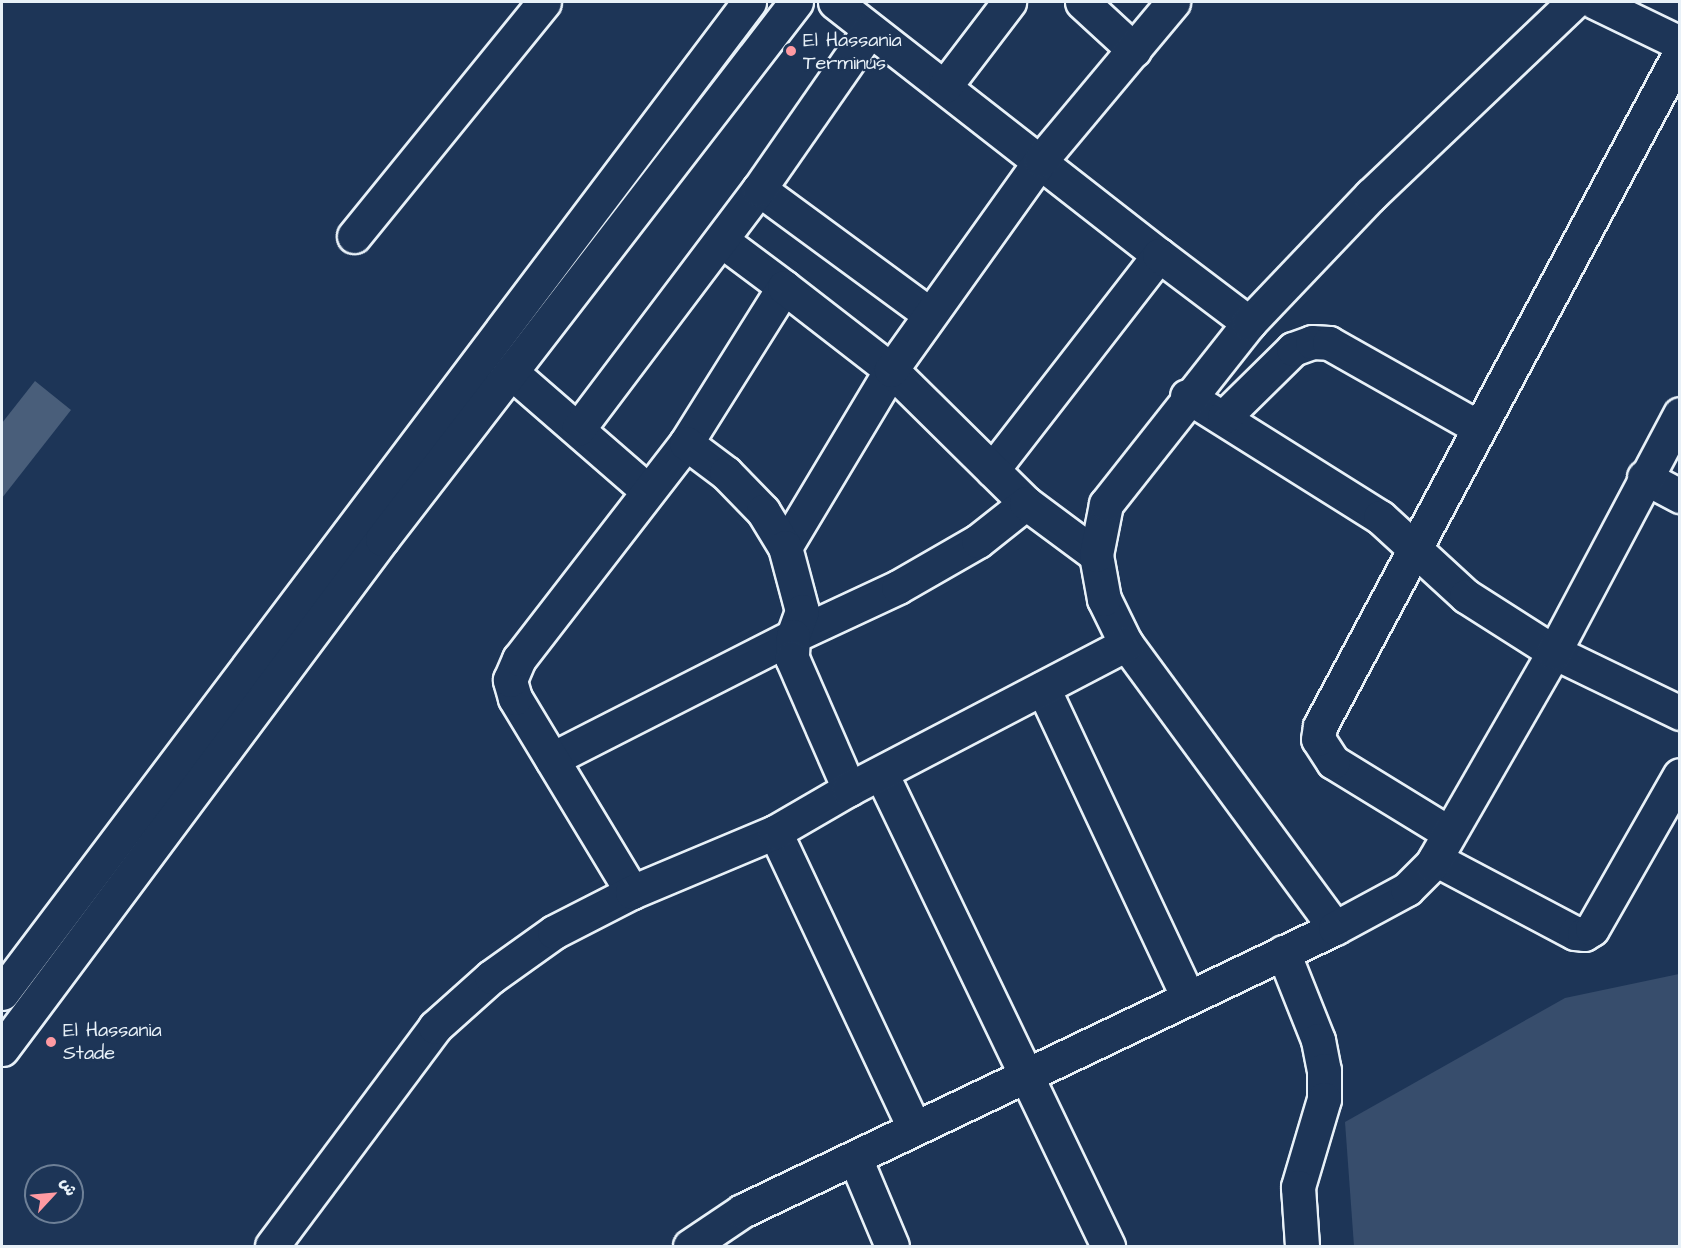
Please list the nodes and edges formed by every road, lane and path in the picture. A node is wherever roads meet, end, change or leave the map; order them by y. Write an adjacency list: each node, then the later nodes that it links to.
1 (544, 2): 17 (main road)
2 (749, 2): 53 (main road)
3 (796, 2): 24 (main road)
4 (835, 2): 10 (main road)
5 (1009, 2): 14 (main road)
6 (1082, 2): 12 (main road)
7 (1173, 2): 12 (main road)
8 (1574, 2): 22 (main road)
9 (1595, 2): 11 (main road)
10 (869, 31): 14 (main road); 16 (main road)
11 (1680, 43)
12 (1134, 50): 15 (main road)
13 (1680, 53): 28 (main road)
14 (945, 86): 15 (main road)
15 (1041, 160): 19 (main road); 21 (main road)
16 (759, 189): 18 (main road); 21 (main road)
17 (354, 236)
18 (721, 240): 20 (main road); 29 (main road)
19 (1159, 255): 22 (main road); 31 (main road)
20 (784, 286): 23 (main road); 30 (main road)
21 (928, 313): 23 (main road)
22 (1249, 323): 25 (main road)
23 (891, 369): 31 (main road); 36 (main road)
24 (511, 372): 29 (main road); 55 (main road)
25 (1187, 396): 27 (main road); 38 (main road)
26 (1680, 414): 32 (main road)
27 (1224, 417): 28 (main road); 37 (main road)
28 (1479, 428): 37 (main road)
29 (578, 429): 33 (main road)
30 (686, 443): 33 (main road); 36 (main road)
31 (992, 470): 35 (main road)
32 (1644, 477): 34 (main road); 41 (main road)
33 (648, 491): 44 (main road)
34 (1680, 496)
35 (1026, 503): 38 (main road); 39 (main road)
36 (785, 547): 39 (main road)
37 (1412, 549): 41 (main road); 49 (main road)
38 (1096, 555): 40 (main road)
39 (793, 636): 44 (main road); 47 (main road)
40 (1126, 644): 42 (main road); 51 (main road)
41 (1554, 652): 43 (main road); 49 (main road)
42 (1042, 688): 45 (main road); 54 (main road)
43 (1680, 713)
44 (552, 759): 50 (main road)
45 (881, 773): 47 (main road); 56 (main road)
46 (1680, 775): 49 (main road)
47 (849, 789): 48 (main road)
48 (775, 832): 50 (main road); 57 (main road)
49 (1442, 846): 51 (main road)
50 (632, 892): 59 (main road)
51 (1335, 928): 52 (main road)
52 (1283, 952): 54 (main road); 63 (main road)
53 (2, 993)
54 (1188, 997): 56 (main road)
55 (2, 1049)
56 (1025, 1076): 57 (main road); 62 (main road)
57 (914, 1127): 58 (main road)
58 (855, 1158): 60 (main road); 61 (main road)
59 (272, 1246)
60 (690, 1246)
61 (892, 1246)
62 (1108, 1246)
63 (1302, 1246)

